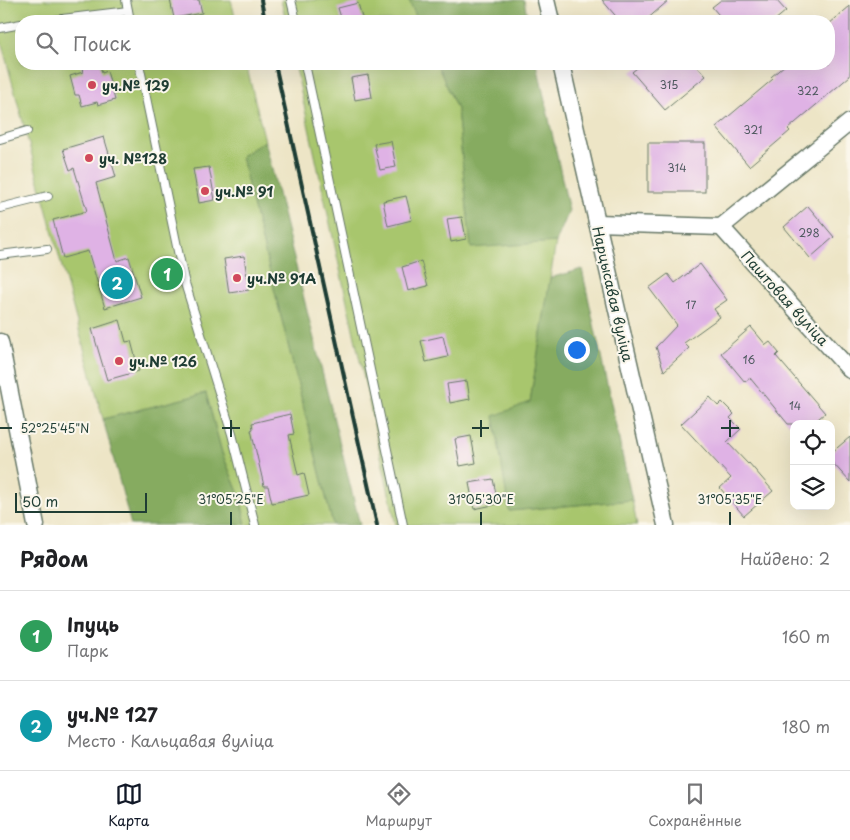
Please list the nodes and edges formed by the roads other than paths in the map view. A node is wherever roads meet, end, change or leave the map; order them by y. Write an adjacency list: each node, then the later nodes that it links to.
1 (126, 0): 4 (lane)
2 (291, 0): 7 (lane)
3 (546, 0): 8 (street)
4 (128, 11): 5 (lane); 6 (lane)
5 (95, 15)
6 (129, 15)
7 (295, 15)
8 (550, 15)
9 (15, 25): 10 (lane)
10 (0, 28)
11 (140, 70): 26 (lane)
12 (306, 70): 27 (lane)
13 (561, 70): 19 (street, Нарцысавая вуліца)
14 (850, 122): 20 (street)
15 (27, 131): 16 (lane)
16 (0, 139)
17 (48, 196): 18 (lane)
18 (0, 208)
19 (597, 223): 20 (street); 28 (street, Нарцысавая вуліца)
20 (721, 227): 24 (street, Паштовая вуліца)
21 (47, 249): 22 (lane)
22 (0, 255)
23 (0, 342): 25 (street)
24 (850, 370)
25 (36, 525)
26 (255, 525)
27 (403, 525)
28 (666, 525)

